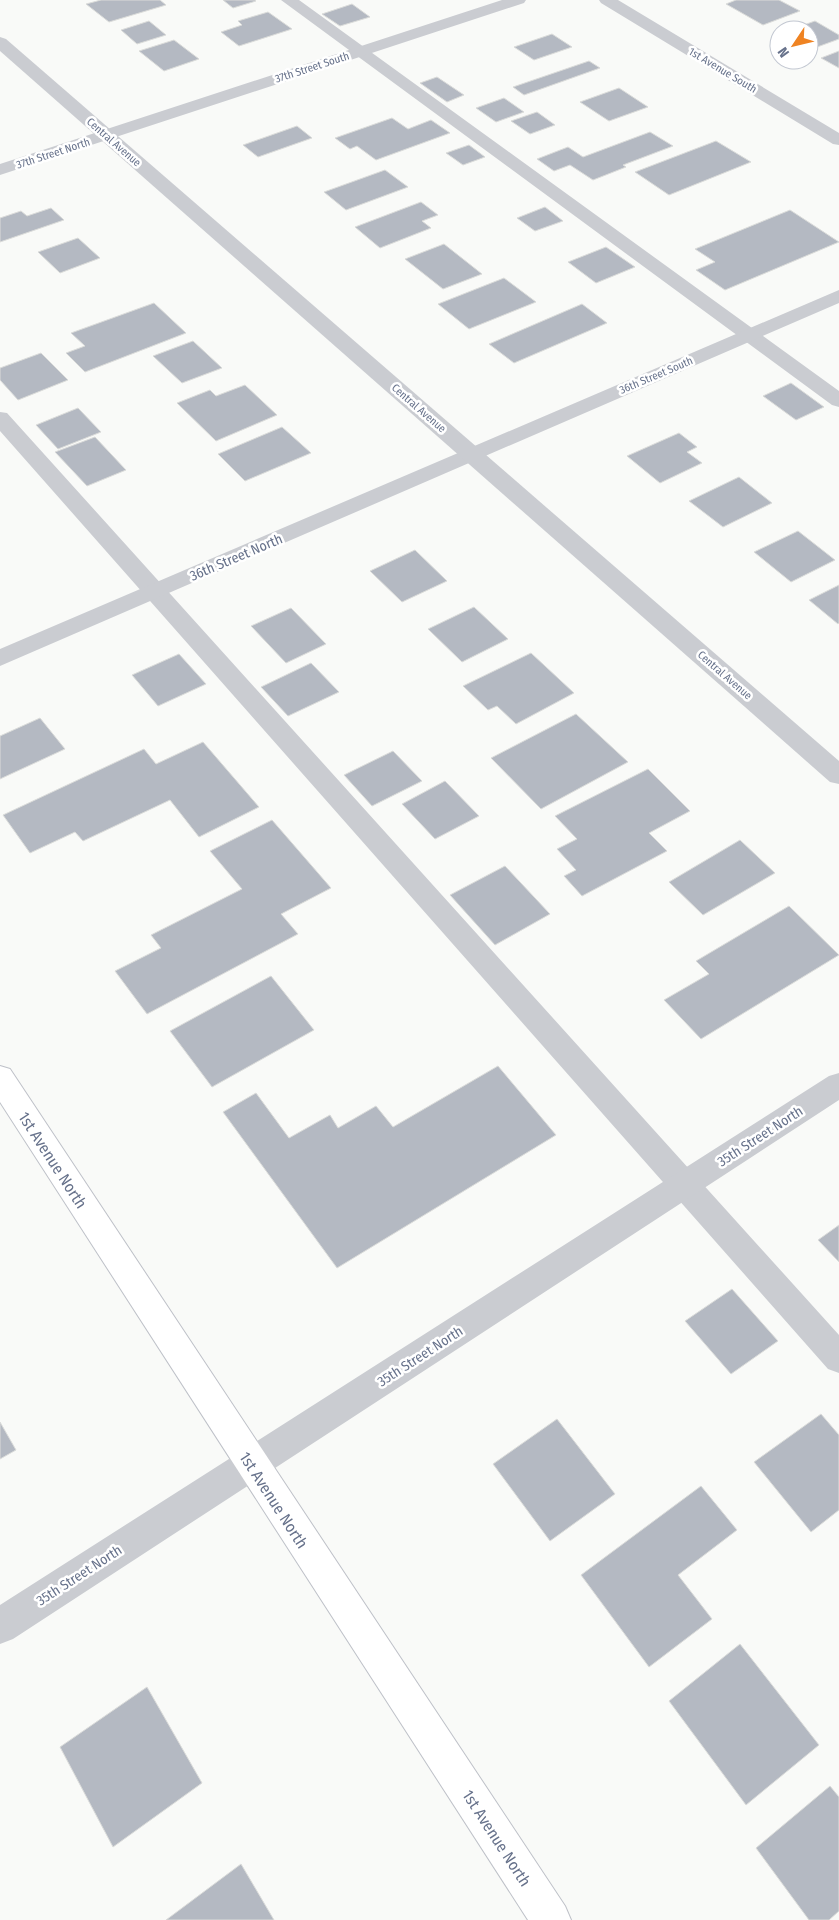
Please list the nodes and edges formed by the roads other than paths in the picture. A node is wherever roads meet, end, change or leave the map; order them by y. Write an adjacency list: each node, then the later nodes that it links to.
1 (289, 0): 5 (street)
2 (518, 0): 5 (street, 37th Street South)
3 (607, 0): 7 (street, 1st Avenue South)
4 (0, 42): 6 (street, Central Avenue)
5 (361, 51): 6 (street, 37th Street South); 10 (street)
6 (106, 135): 8 (street, 37th Street North); 13 (street, Central Avenue)
7 (839, 140)
8 (0, 170)
9 (839, 296): 10 (street, 36th Street South)
10 (748, 336): 11 (street); 13 (street, 36th Street South)
11 (839, 401)
12 (0, 418): 14 (street)
13 (473, 455): 14 (street, 36th Street North); 16 (street, Central Avenue)
14 (155, 591): 15 (street, 36th Street North); 19 (street)
15 (0, 658)
16 (839, 775)
17 (0, 1078): 21 (main road, 1st Avenue North)
18 (839, 1085): 19 (street, 35th Street North)
19 (684, 1185): 20 (street); 21 (street, 35th Street North)
20 (839, 1358)
21 (251, 1464): 22 (street, 35th Street North); 23 (main road, 1st Avenue North)
22 (0, 1626)
23 (551, 1920)

